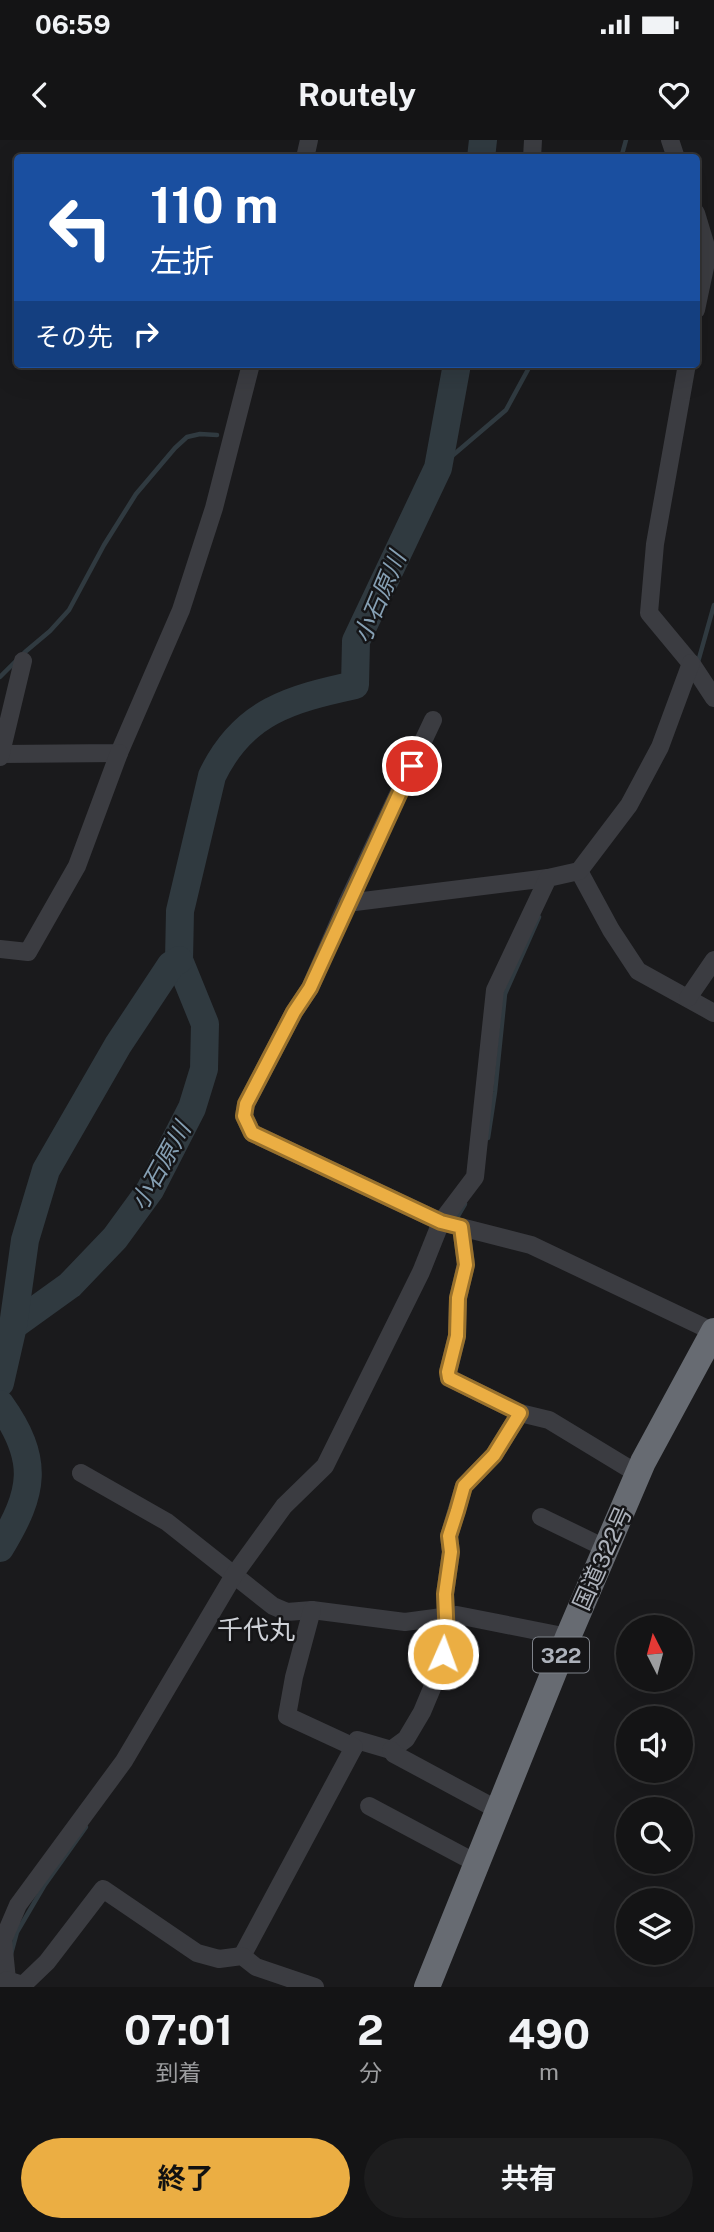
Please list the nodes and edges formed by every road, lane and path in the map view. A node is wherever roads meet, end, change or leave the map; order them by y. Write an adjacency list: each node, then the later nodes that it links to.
1 (700, 227): 2 (street)
2 (700, 291)
3 (250, 368): 9 (street)
4 (686, 368): 6 (street)
5 (23, 662): 10 (street)
6 (691, 663): 7 (street); 11 (street)
7 (714, 698)
8 (433, 720): 13 (street)
9 (119, 753): 10 (street); 14 (street)
10 (0, 755)
11 (581, 874): 12 (street); 16 (street)
12 (548, 878): 13 (street); 18 (street)
13 (347, 903): 18 (street)
14 (0, 949)
15 (714, 960): 16 (street)
16 (688, 998): 17 (street)
17 (714, 1013)
18 (452, 1224): 19 (street); 20 (street); 25 (street)
19 (714, 1332): 22 (highway, 国道322号 / 322)
20 (520, 1413): 22 (street); 27 (street)
21 (81, 1474): 25 (street)
22 (638, 1474): 24 (highway, 国道322号 / 322)
23 (541, 1517): 24 (street)
24 (607, 1549): 28 (highway, 国道322号 / 322)
25 (237, 1579): 26 (street); 35 (street)
26 (312, 1610): 27 (street); 29 (street)
27 (445, 1618): 28 (street); 30 (street)
28 (568, 1637): 32 (highway, 国道322号 / 322)
29 (354, 1747): 30 (street); 34 (street)
30 (391, 1750): 32 (street)
31 (369, 1807): 33 (street)
32 (498, 1810): 33 (highway, 国道322号 / 322)
33 (477, 1863): 37 (highway, 国道322号 / 322)
34 (242, 1956): 35 (street); 36 (street)
35 (4, 1973)
36 (315, 1987)
37 (427, 1987)

